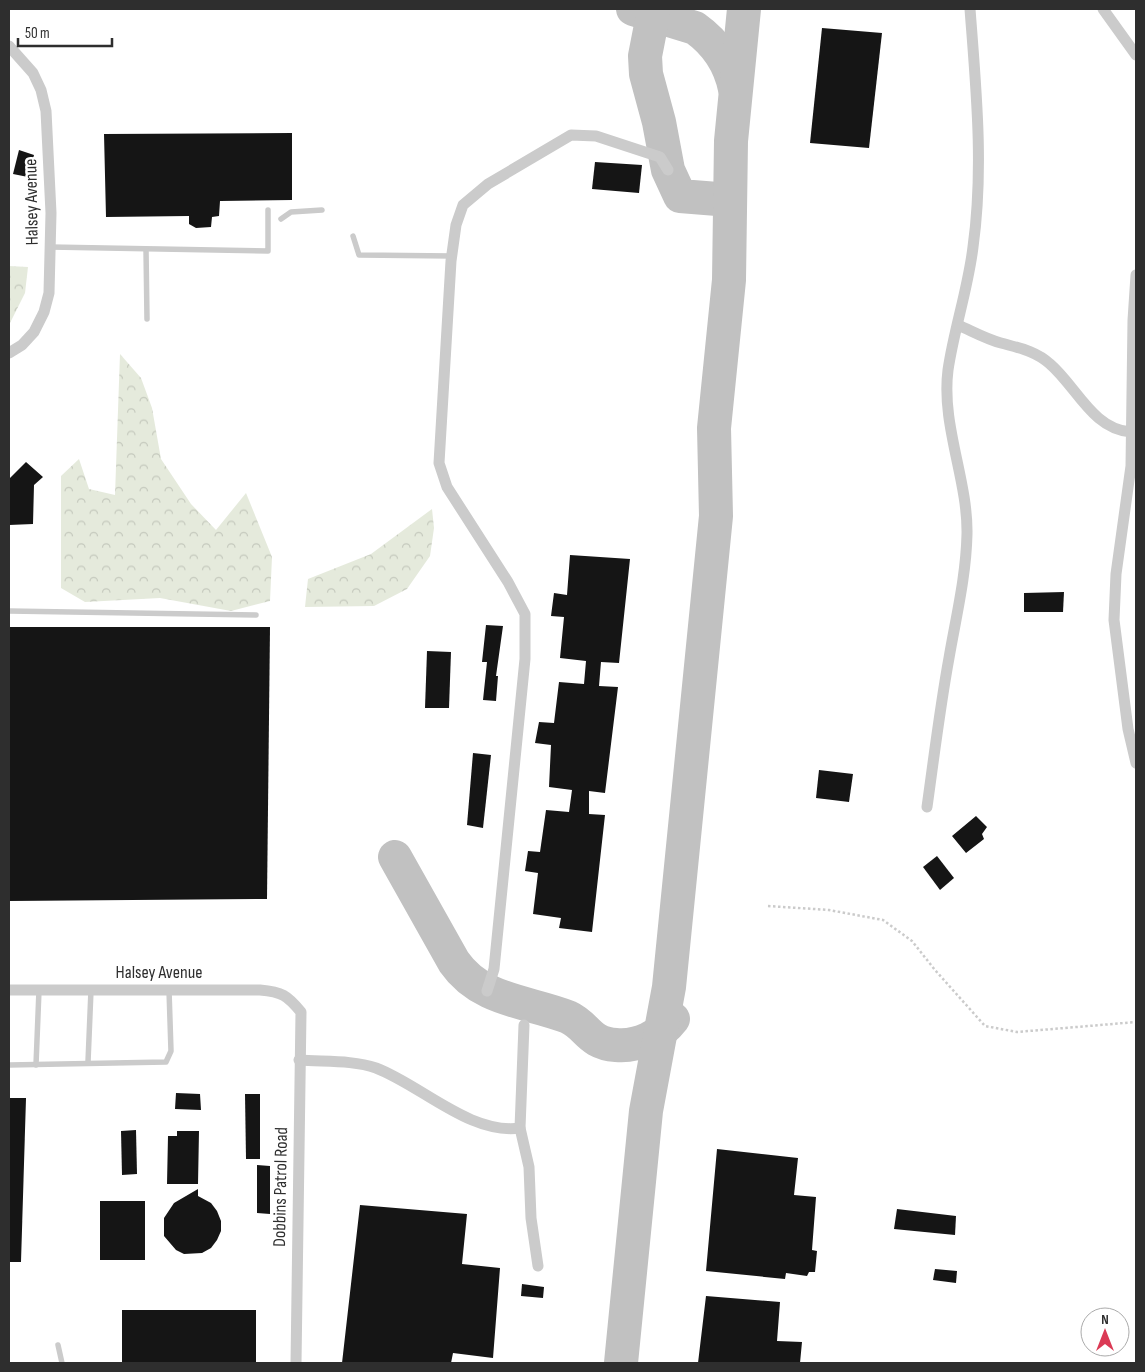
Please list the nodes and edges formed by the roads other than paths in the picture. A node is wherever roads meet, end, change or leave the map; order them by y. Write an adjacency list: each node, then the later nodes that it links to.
1 (970, 9): 15 (street)
2 (1103, 9): 4 (street)
3 (9, 46): 10 (street, Halsey Avenue)
4 (1136, 55)
5 (668, 170): 12 (street)
6 (268, 210): 11 (lane)
7 (322, 210): 8 (lane)
8 (281, 219)
9 (353, 236): 12 (lane)
10 (50, 248): 11 (lane); 16 (street, Halsey Avenue)
11 (146, 249): 14 (lane)
12 (452, 256): 26 (street)
13 (1136, 275): 17 (street)
14 (148, 319)
15 (958, 326): 17 (street); 21 (street)
16 (9, 353)
17 (1131, 432): 20 (street)
18 (9, 611): 19 (lane)
19 (256, 615)
20 (1136, 763)
21 (928, 806)
22 (9, 990): 23 (street, Halsey Avenue)
23 (38, 990): 24 (street, Halsey Avenue); 32 (lane)
24 (91, 990): 25 (street, Halsey Avenue); 30 (lane)
25 (169, 990): 27 (street, Halsey Avenue); 30 (lane)
26 (487, 991)
27 (301, 1012): 29 (street, Dobbins Patrol Road)
28 (524, 1025): 33 (street)
29 (299, 1060): 33 (street); 37 (street, Dobbins Patrol Road)
30 (88, 1062): 32 (lane)
31 (9, 1065): 32 (lane)
32 (36, 1065)
33 (520, 1128): 34 (street)
34 (538, 1266)
35 (58, 1345): 36 (lane)
36 (62, 1363)
37 (296, 1363)

